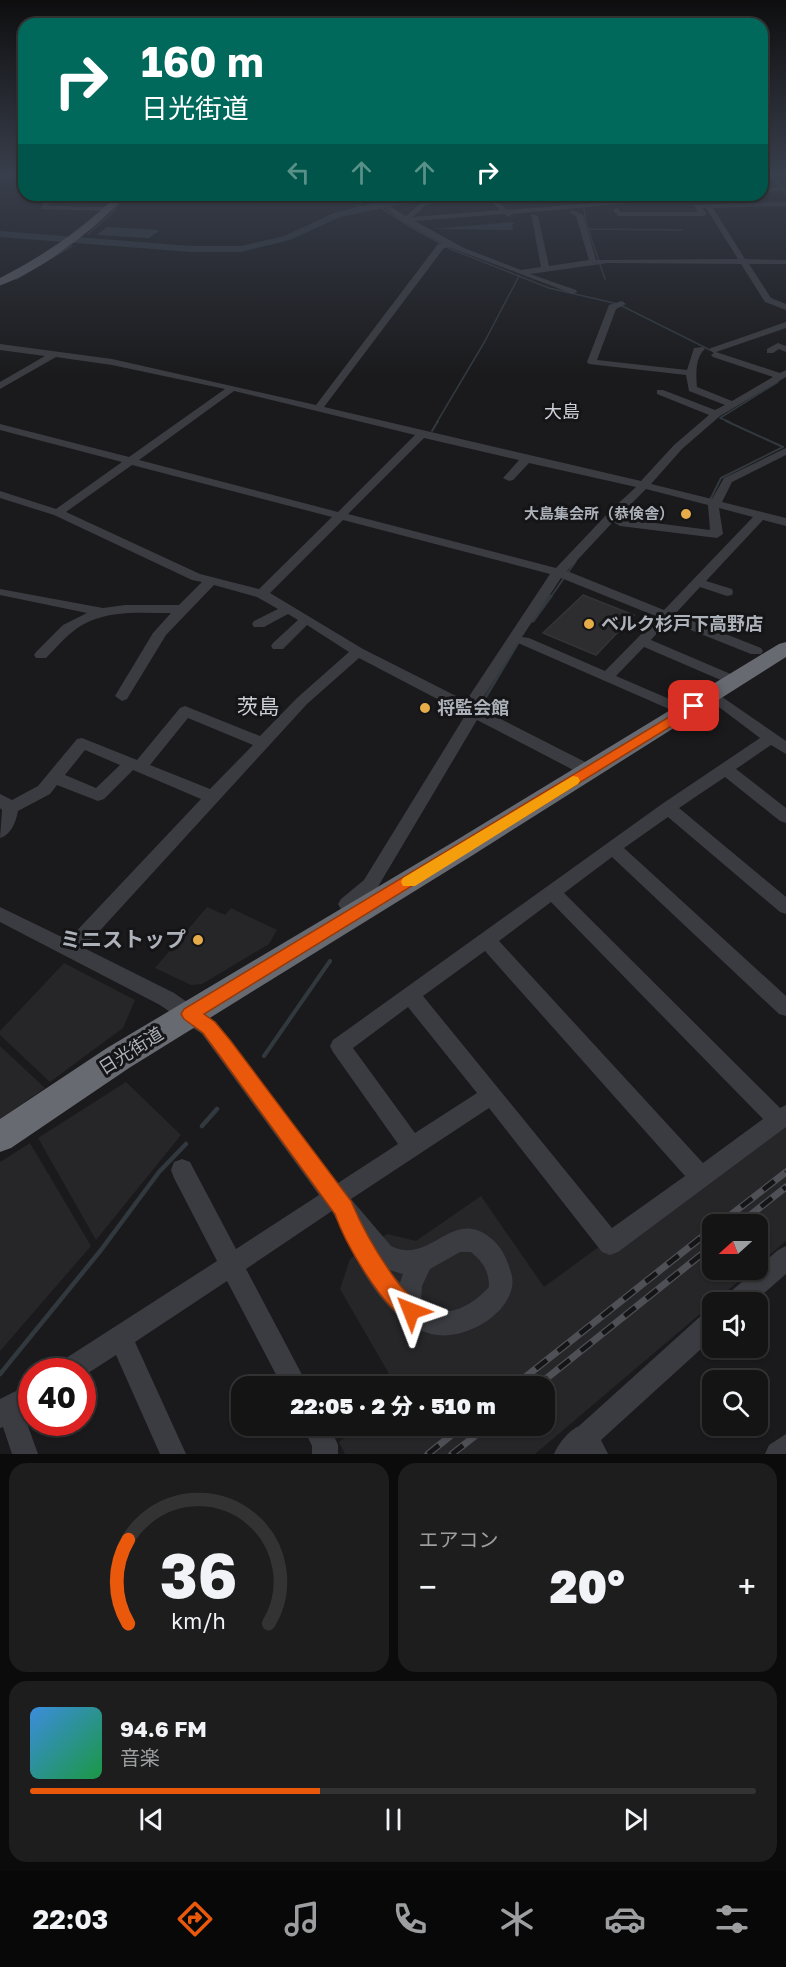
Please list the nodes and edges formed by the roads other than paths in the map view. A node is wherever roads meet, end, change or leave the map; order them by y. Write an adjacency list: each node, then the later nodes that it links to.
1 (67, 241): 13 (main road)
2 (444, 241): 6 (street)
3 (540, 241): 7 (street)
4 (585, 241): 8 (street)
5 (730, 241): 9 (street)
6 (450, 244): 12 (street); 29 (street)
7 (543, 257): 8 (street); 11 (street)
8 (592, 260): 9 (street); 11 (street)
9 (743, 262): 10 (street); 16 (street)
10 (786, 262)
11 (545, 268): 12 (street)
12 (520, 273): 14 (street)
13 (0, 282)
14 (573, 292)
15 (622, 304): 23 (street)
16 (786, 307)
17 (786, 325): 24 (street)
18 (0, 347): 22 (street)
19 (700, 349): 23 (street)
20 (786, 349): 21 (street)
21 (770, 351)
22 (55, 354): 25 (street); 26 (street)
23 (691, 374): 28 (street)
24 (782, 377): 28 (street)
25 (0, 386)
26 (233, 388): 29 (street); 35 (street)
27 (660, 392): 30 (street)
28 (732, 404): 30 (street)
29 (318, 409): 32 (street)
30 (716, 414): 37 (street)
31 (0, 427): 35 (street)
32 (422, 434): 34 (street); 43 (street)
33 (786, 451): 39 (street)
34 (526, 459): 36 (street); 37 (street)
35 (130, 461): 40 (street); 43 (street)
36 (509, 478)
37 (644, 485): 39 (street); 41 (street)
38 (0, 494): 40 (street)
39 (715, 503): 41 (street); 42 (street)
40 (58, 513): 46 (street)
41 (614, 514): 45 (street)
42 (761, 515): 44 (street); 47 (street)
43 (341, 516): 45 (street); 50 (street)
44 (786, 522)
45 (560, 573): 54 (street); 69 (street)
46 (210, 582): 50 (street); 51 (street)
47 (698, 582): 49 (street); 54 (street)
48 (2, 592): 53 (street)
49 (727, 592)
50 (262, 594): 52 (street)
51 (182, 609): 53 (street); 67 (street)
52 (288, 609): 55 (street); 56 (street)
53 (102, 611): 63 (street)
54 (667, 616): 58 (street); 61 (street)
55 (306, 619): 59 (street); 62 (street)
56 (259, 624)
57 (524, 641): 64 (street)
58 (642, 641): 64 (street); 65 (street)
59 (278, 646)
60 (786, 648): 65 (highway, 日光街道)
61 (756, 651)
62 (358, 652): 69 (street); 71 (street)
63 (41, 655)
64 (607, 677): 68 (street)
65 (735, 681): 66 (highway, 日光街道)
66 (712, 695): 70 (street); 75 (highway, 日光街道)
67 (122, 696)
68 (669, 704)
69 (472, 709): 75 (street); 86 (street)
70 (771, 738): 72 (street); 74 (street)
71 (263, 743): 73 (street); 77 (street)
72 (786, 749)
73 (136, 765): 76 (street); 76 (street); 77 (street)
74 (725, 769): 79 (street); 80 (street)
75 (589, 771): 86 (highway, 日光街道)
76 (54, 777): 78 (street)
77 (213, 797): 88 (street)
78 (5, 804): 81 (street)
79 (668, 808): 82 (street); 84 (street)
80 (786, 817)
81 (0, 832)
82 (613, 848): 83 (street); 90 (street)
83 (552, 892): 87 (street); 93 (street)
84 (786, 906)
85 (0, 914): 88 (street)
86 (355, 915): 91 (highway, 日光街道)
87 (487, 940): 89 (street); 97 (street)
88 (71, 949): 91 (street)
89 (410, 995): 92 (street); 95 (street)
90 (786, 1008)
91 (190, 1014): 94 (highway, 日光街道); 98 (street)
92 (491, 1095): 95 (street); 97 (street)
93 (782, 1117): 97 (street)
94 (0, 1137)
95 (412, 1146): 98 (street)
96 (182, 1170): 101 (street)
97 (700, 1176)
98 (339, 1202): 100 (street); 101 (street); 103 (street)
99 (786, 1258): 102 (street)
100 (421, 1263): 103 (street); 103 (street)
101 (232, 1265): 105 (street); 107 (street)
102 (747, 1292)
103 (411, 1311)
104 (702, 1333): 112 (street)
105 (122, 1338): 106 (street); 114 (street)
106 (90, 1358)
107 (290, 1376)
108 (18, 1404): 109 (street)
109 (5, 1412): 113 (street)
110 (320, 1436): 115 (street)
111 (786, 1447): 116 (street)
112 (582, 1448)
113 (25, 1454)
114 (173, 1454)
115 (325, 1454)
116 (778, 1454)

